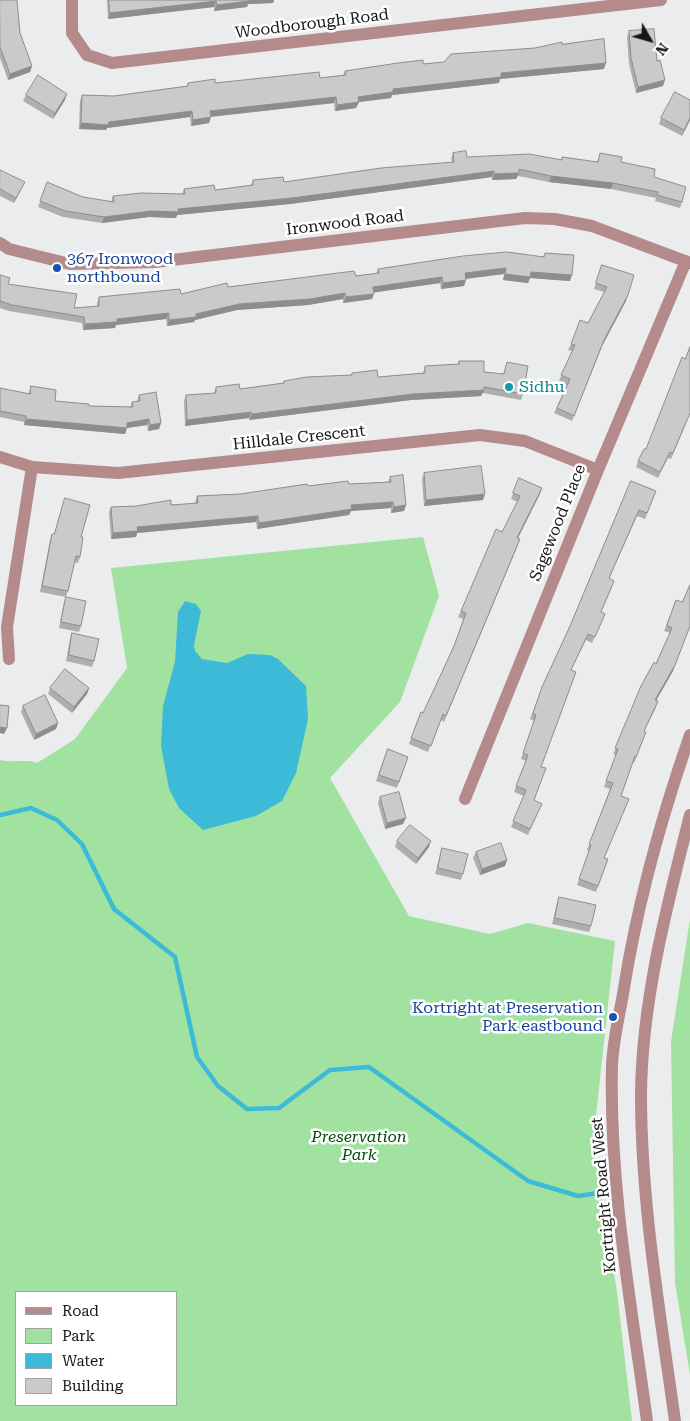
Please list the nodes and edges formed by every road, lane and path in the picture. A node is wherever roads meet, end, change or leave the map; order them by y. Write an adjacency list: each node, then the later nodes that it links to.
1 (72, 0): 2 (street, Woodborough Road)
2 (660, 0)
3 (0, 243): 4 (street, Ironwood Road)
4 (688, 262): 7 (street, Sagewood Place)
5 (0, 457): 6 (street, Hilldale Crescent)
6 (32, 467): 7 (street, Hilldale Crescent); 8 (street)
7 (598, 470): 10 (street, Sagewood Place)
8 (9, 659)
9 (690, 735): 12 (street, Kortright Road West)
10 (464, 799)
11 (690, 815): 13 (street)
12 (647, 1421)
13 (675, 1421)

